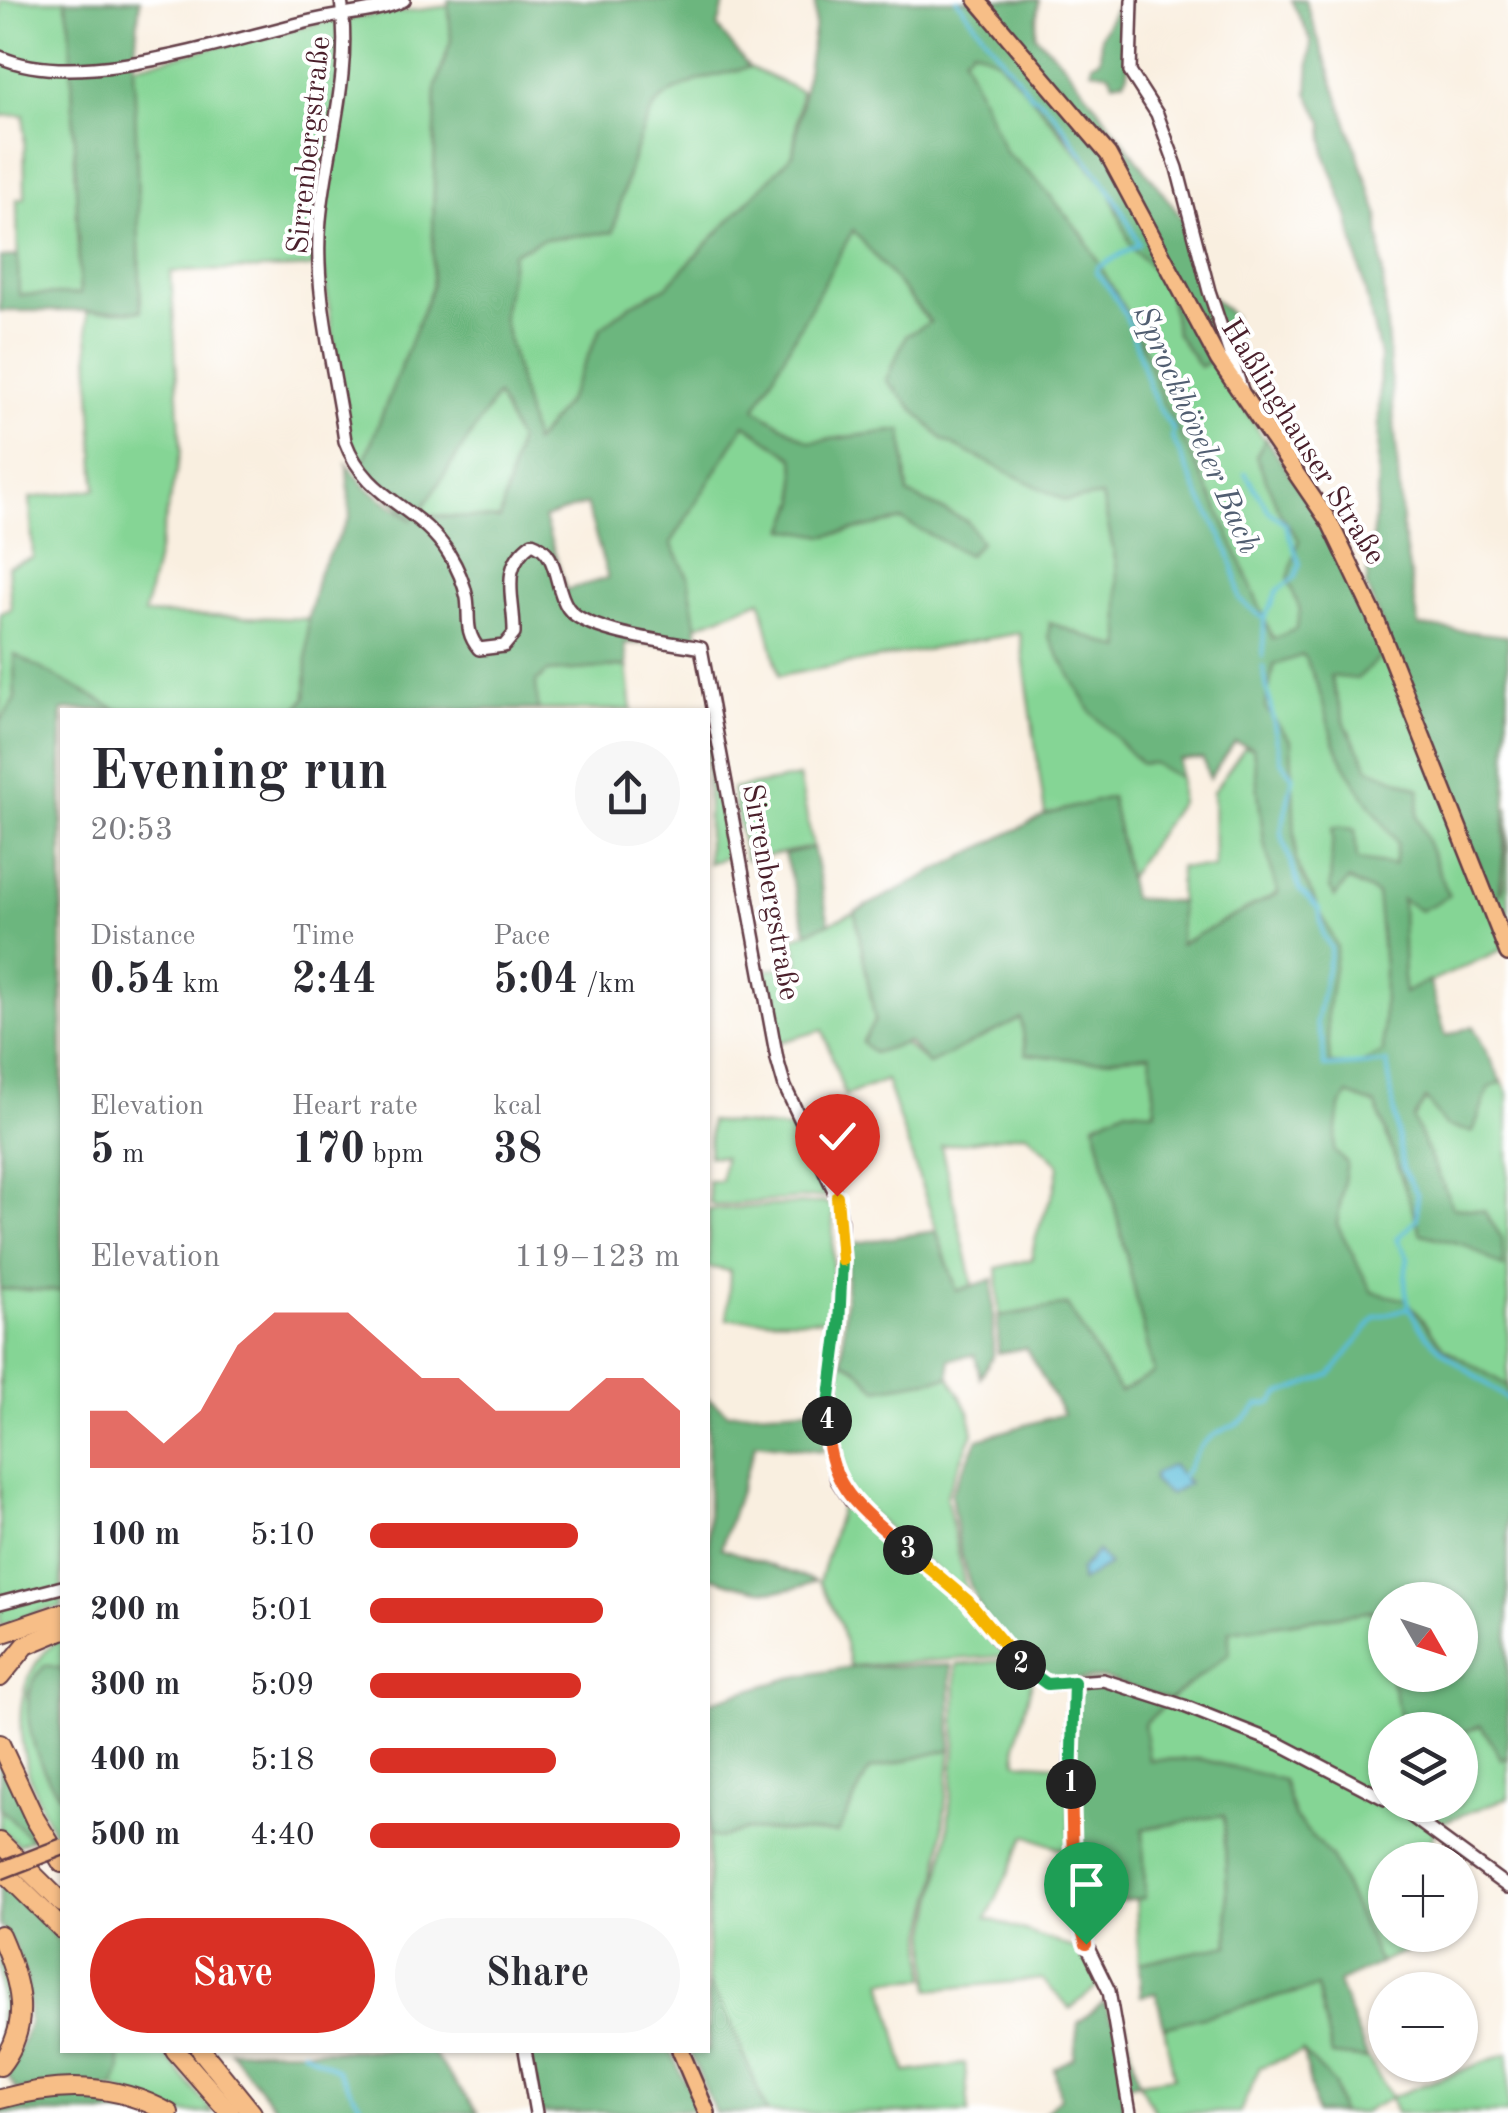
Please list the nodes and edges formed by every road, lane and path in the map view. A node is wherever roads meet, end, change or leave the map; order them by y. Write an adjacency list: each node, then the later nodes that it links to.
1 (404, 0): 4 (street)
2 (977, 0): 6 (main road, Haßlinghauser Straße)
3 (1132, 0): 6 (street)
4 (342, 6): 5 (street); 14 (street, Sirrenbergstraße)
5 (0, 57)
6 (1244, 399): 7 (main road, Haßlinghauser Straße)
7 (1508, 954)
8 (60, 1588): 9 (street)
9 (0, 1603)
10 (60, 1615): 12 (highway)
11 (60, 1631): 13 (highway)
12 (0, 1634)
13 (0, 1677)
14 (1074, 1682): 16 (street, Sirrenbergstraße); 37 (street)
15 (0, 1744): 20 (highway)
16 (1368, 1790)
17 (1420, 1822): 22 (street)
18 (0, 1842): 23 (highway)
19 (60, 1848): 21 (main road, bridge)
20 (60, 1859)
21 (0, 1870): 24 (highway)
22 (1508, 1886)
23 (60, 1901)
24 (60, 1927)
25 (0, 1936): 30 (highway)
26 (178, 2053): 33 (highway)
27 (526, 2053): 35 (street)
28 (681, 2053): 36 (main road)
29 (205, 2054): 34 (highway)
30 (0, 2066)
31 (0, 2099): 32 (highway)
32 (169, 2113)
33 (230, 2113)
34 (252, 2113)
35 (536, 2113)
36 (707, 2113)
37 (1130, 2113)

